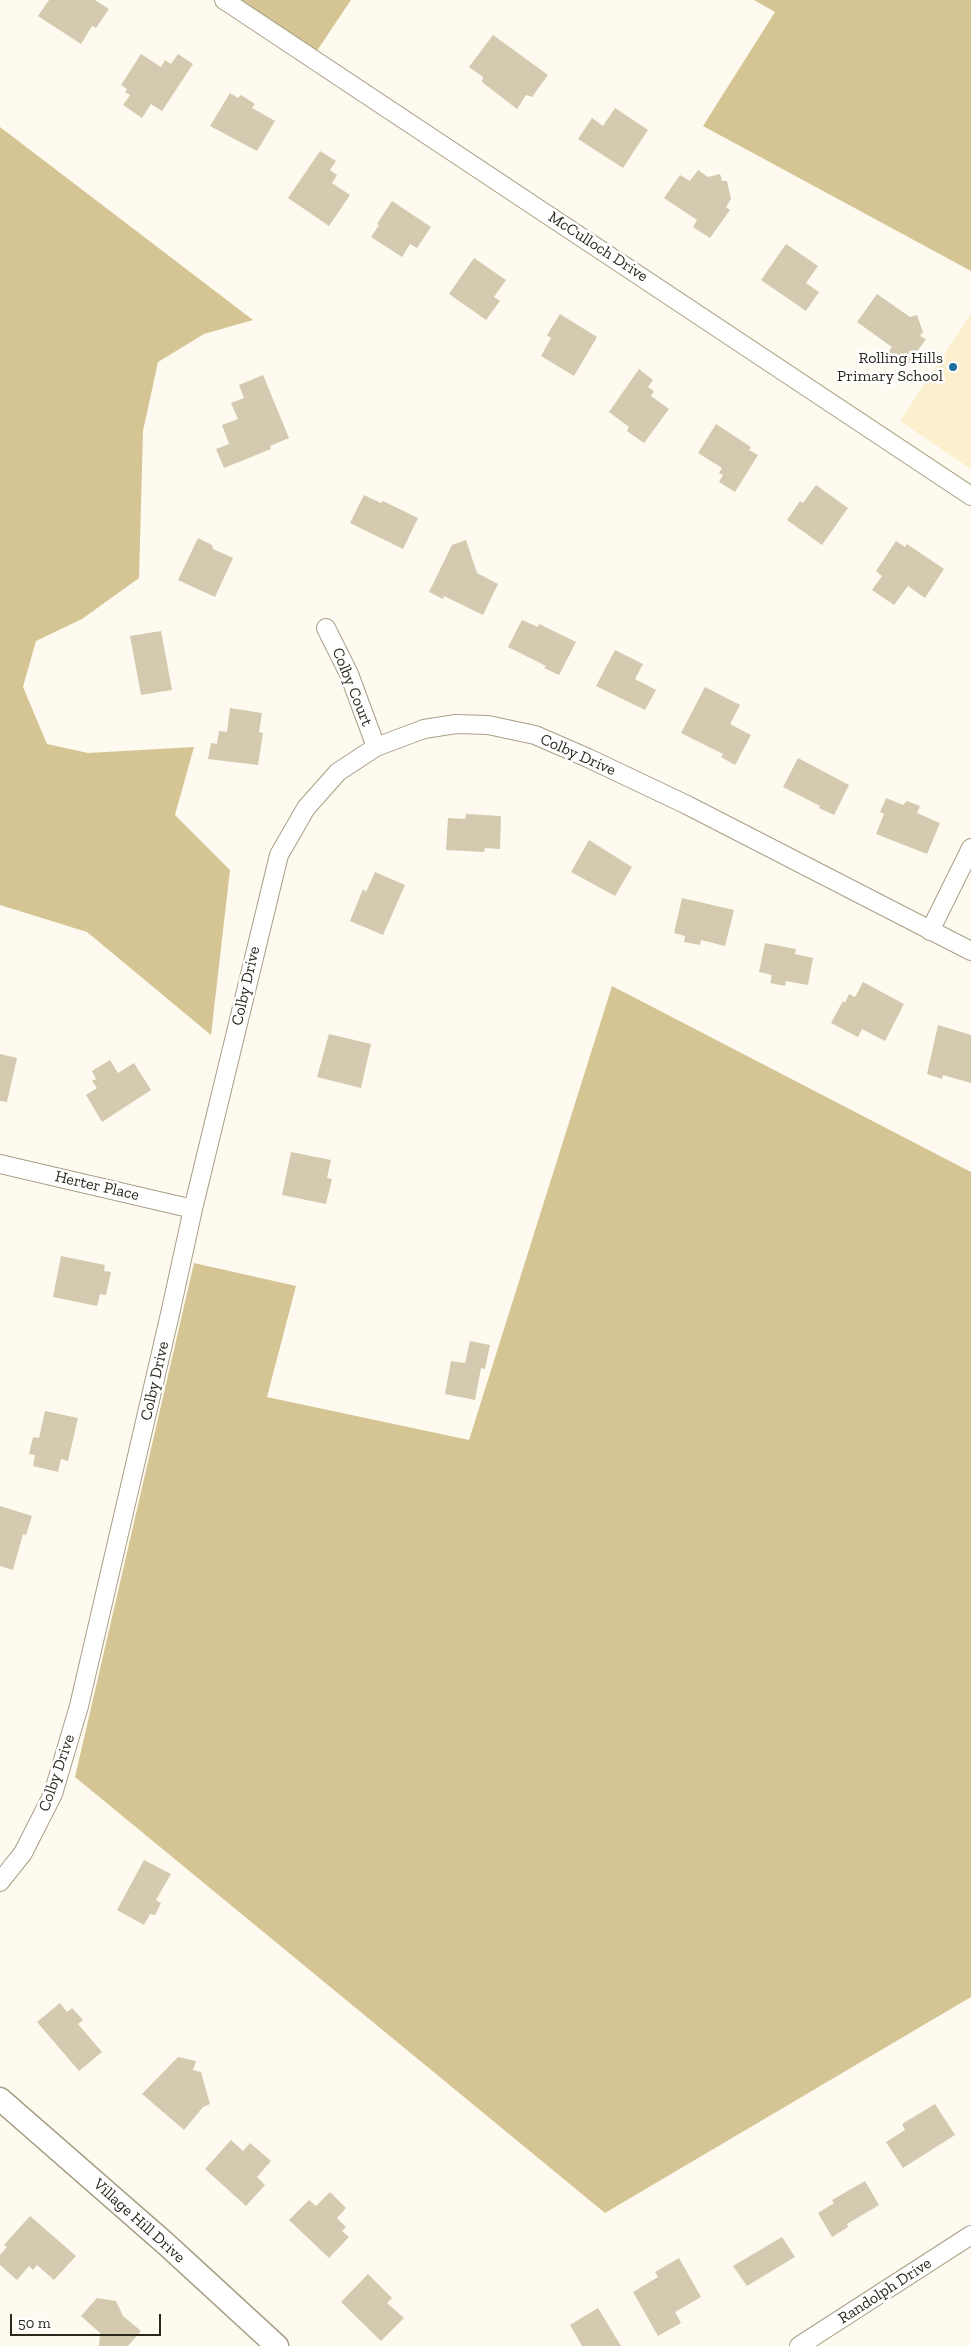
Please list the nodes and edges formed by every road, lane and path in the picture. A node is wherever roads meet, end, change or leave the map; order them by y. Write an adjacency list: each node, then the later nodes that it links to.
1 (224, 0): 2 (street, McCulloch Drive)
2 (971, 496)
3 (326, 628): 4 (street, Colby Court)
4 (376, 746): 6 (street, Colby Drive); 9 (street, Colby Drive)
5 (971, 848): 6 (street)
6 (930, 931): 7 (street, Colby Drive)
7 (971, 951)
8 (0, 1164): 9 (street, Herter Place)
9 (193, 1209): 10 (street, Colby Drive)
10 (0, 1882)
11 (0, 2099): 13 (street, Village Hill Drive)
12 (971, 2236): 14 (street, Randolph Drive)
13 (277, 2346)
14 (799, 2346)

